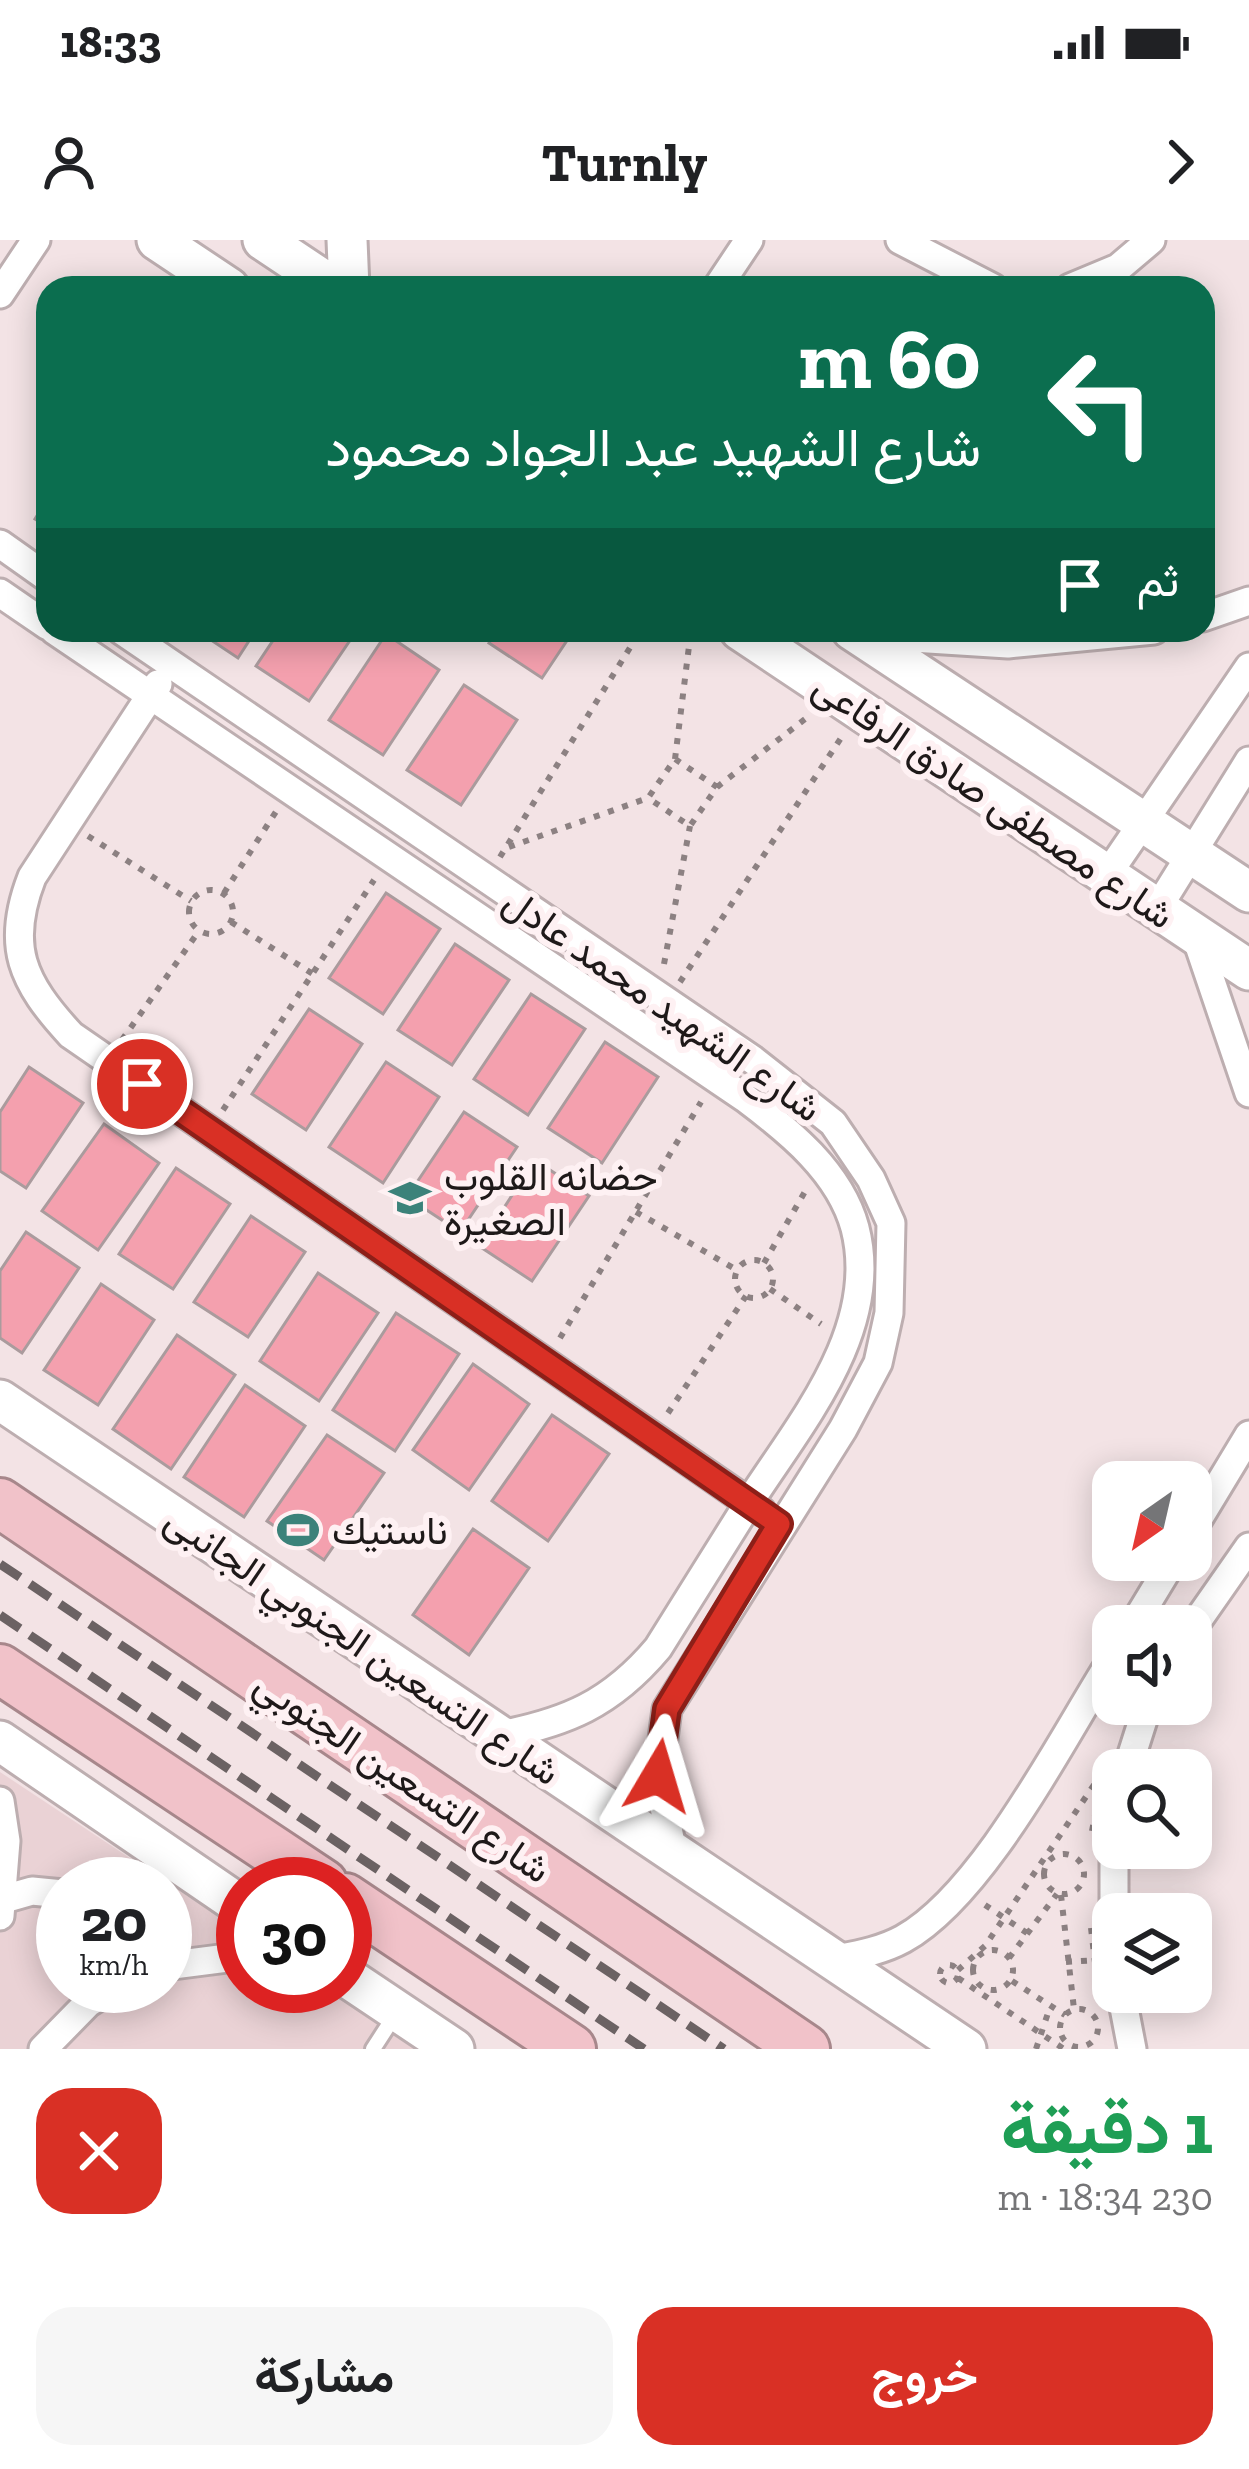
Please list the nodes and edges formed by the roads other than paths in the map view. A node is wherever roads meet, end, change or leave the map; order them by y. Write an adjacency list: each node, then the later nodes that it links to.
1 (36, 240): 14 (street)
2 (157, 240): 8 (street)
3 (262, 240): 9 (street)
4 (347, 240): 10 (street)
5 (749, 240): 11 (street)
6 (900, 240): 12 (street)
7 (1151, 240): 13 (street)
8 (211, 276)
9 (317, 276)
10 (348, 276)
11 (725, 276)
12 (970, 276)
13 (1099, 276)
14 (0, 293)
15 (0, 544): 16 (street)
16 (36, 570)
17 (0, 593): 20 (street, شارع الشهيد محمد عادل)
18 (1249, 601): 19 (street)
19 (1215, 613)
20 (36, 618)
21 (72, 642): 29 (street, شارع الشهيد محمد عادل)
22 (138, 642): 27 (street, شارع الشهيد محمد عادل)
23 (758, 642): 33 (street, شارع مصطفى صادق الرفاعى)
24 (871, 642): 31 (street, شارع مصطفى صادق الرفاعى)
25 (983, 642): 26 (street)
26 (1029, 642)
27 (170, 665): 29 (street); 36 (street, شارع الشهيد محمد عادل)
28 (1249, 667): 31 (street)
29 (151, 695): 38 (street, شارع الشهيد محمد عادل); 45 (street)
30 (1249, 760): 32 (street)
31 (1142, 821): 32 (street, شارع مصطفى صادق الرفاعى); 33 (street)
32 (1192, 854): 34 (street, شارع مصطفى صادق الرفاعى); 35 (street)
33 (1106, 875): 35 (street, شارع مصطفى صادق الرفاعى)
34 (1249, 892)
35 (1157, 909): 37 (street, شارع مصطفى صادق الرفاعى)
36 (548, 920): 38 (street); 46 (street, شارع الشهيد محمد عادل)
37 (1196, 934): 39 (street, شارع مصطفى صادق الرفاعى); 40 (street)
38 (528, 951): 45 (street, شارع الشهيد محمد عادل)
39 (1249, 970)
40 (1249, 1093)
41 (0, 1400): 51 (street, شارع التسعين الجنوبي الجانبى)
42 (1249, 1436): 43 (street)
43 (1212, 1497)
44 (0, 1503): 68 (highway, شارع التسعين الجنوبي)
45 (749, 1503): 46 (street); 51 (street, شارع الشهيد محمد عادل)
46 (779, 1524): 54 (street, شارع الشهيد محمد عادل)
47 (1249, 1547): 48 (street)
48 (1208, 1605)
49 (0, 1669): 55 (highway)
50 (1092, 1690): 60 (street)
51 (495, 1736): 54 (street, شارع التسعين الجنوبي الجانبى)
52 (0, 1741): 56 (street)
53 (0, 1801): 58 (street)
54 (673, 1854): 60 (street, شارع التسعين الجنوبي الجانبى)
55 (282, 1857)
56 (216, 1889)
57 (36, 1891): 58 (street)
58 (2, 1908)
59 (372, 1916): 67 (highway)
60 (832, 1960): 69 (street, شارع التسعين الجنوبي الجانبى)
61 (372, 1995): 64 (street)
62 (78, 2013): 65 (street)
63 (1125, 2013): 70 (street)
64 (422, 2031): 66 (lane)
65 (43, 2049)
66 (373, 2049)
67 (572, 2049)
68 (806, 2049)
69 (966, 2049)
70 (1132, 2049)

